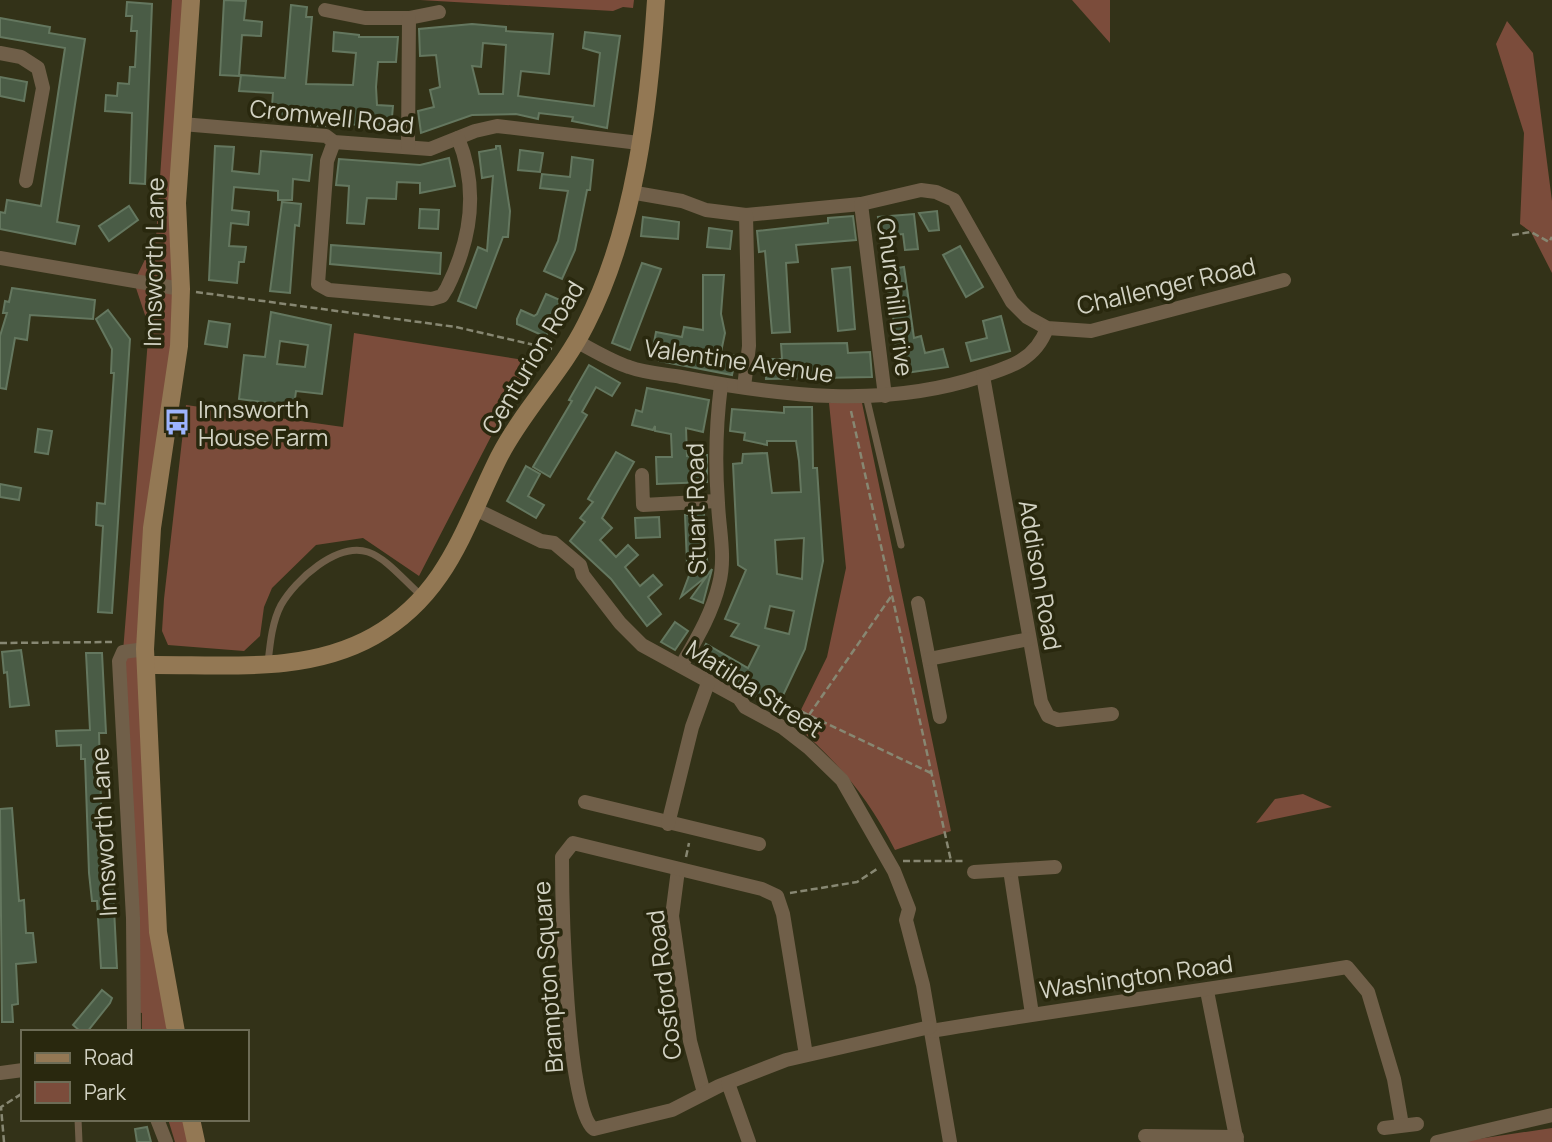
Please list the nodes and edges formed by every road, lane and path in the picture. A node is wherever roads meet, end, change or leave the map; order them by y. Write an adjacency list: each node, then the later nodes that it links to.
1 (191, 0): 7 (street, Innsworth Lane)
2 (656, 0): 10 (street, Centurion Road)
3 (325, 10): 5 (street)
4 (439, 12): 5 (street)
5 (410, 18): 11 (street)
6 (0, 53): 12 (street)
7 (182, 124): 9 (street, Cromwell Road); 20 (street, Innsworth Lane)
8 (458, 138): 9 (street); 10 (street, Cromwell Road); 11 (street, Cromwell Road)
9 (334, 142): 11 (street, Cromwell Road)
10 (639, 142): 13 (street, Centurion Road)
11 (408, 147)
12 (26, 181)
13 (630, 192): 15 (street, Challenger Road); 22 (street, Centurion Road)
14 (861, 204): 15 (street, Challenger Road); 21 (street, Challenger Road); 27 (street, Churchill Drive)
15 (746, 215): 25 (street)
16 (1512, 235): 17 (path)
17 (1552, 237)
18 (0, 258): 20 (street)
19 (1284, 280): 21 (street, Challenger Road)
20 (181, 289): 22 (path); 39 (street, Innsworth Lane)
21 (1046, 328): 23 (street, Valentine Avenue)
22 (573, 347): 24 (street, Valentine Avenue); 31 (street, Centurion Road)
23 (983, 376): 27 (street, Valentine Avenue); 36 (street, Addison Road)
24 (722, 385): 25 (street, Valentine Avenue); 30 (street, Stuart Road)
25 (744, 387): 28 (street, Valentine Avenue)
26 (866, 396): 27 (street, Valentine Avenue); 28 (street, Valentine Avenue); 32 (lane)
27 (885, 396)
28 (848, 398): 33 (path)
29 (642, 475): 30 (street)
30 (718, 501): 42 (street, Stuart Road)
31 (477, 510): 34 (street, Centurion Road); 42 (street, Matilda Street)
32 (901, 545)
33 (892, 595): 46 (path); 48 (path)
34 (422, 596): 41 (street, Centurion Road); 41 (lane)
35 (918, 603): 40 (street)
36 (1029, 639): 40 (street); 45 (street, Addison Road)
37 (0, 643): 38 (path)
38 (123, 652): 39 (street); 62 (street, Innsworth Lane)
39 (146, 657): 41 (street, Centurion Road); 63 (street, Innsworth Lane)
40 (929, 659): 47 (street)
41 (268, 664)
42 (681, 666): 43 (street, Matilda Street)
43 (708, 683): 50 (street); 53 (street, Matilda Street)
44 (792, 707): 46 (path)
45 (1112, 714)
46 (809, 715): 48 (path)
47 (940, 717)
48 (933, 774): 53 (path)
49 (585, 802): 50 (street)
50 (668, 824): 51 (street)
51 (691, 829): 52 (street); 56 (path)
52 (760, 844)
53 (889, 862): 58 (path); 61 (street, Matilda Street)
54 (1055, 867): 55 (street)
55 (1010, 870): 57 (street); 60 (street)
56 (681, 871): 58 (street, Brampton Square); 68 (street, Cosford Road); 68 (street, Brampton Square)
57 (974, 872)
58 (777, 896): 64 (street)
59 (1207, 991): 60 (street, Washington Road); 74 (street, Washington Road); 76 (street)
60 (1032, 1014): 61 (street, Washington Road)
61 (930, 1029): 64 (street, Brampton Square); 82 (street, Matilda Street)
62 (134, 1030)
63 (176, 1030)
64 (806, 1055): 67 (street, Brampton Square)
65 (21, 1070): 66 (street)
66 (0, 1073)
67 (728, 1083): 68 (street, Brampton Square); 81 (street)
68 (704, 1093)
69 (21, 1094): 77 (path)
70 (1552, 1115): 83 (street)
71 (78, 1121): 78 (lane)
72 (159, 1121): 79 (street)
73 (191, 1121): 80 (street)
74 (1384, 1128)
75 (1145, 1136): 76 (street)
76 (1237, 1140)
77 (4, 1142)
78 (79, 1142)
79 (166, 1142)
80 (196, 1142)
81 (749, 1142)
82 (950, 1142)
83 (1437, 1142)

